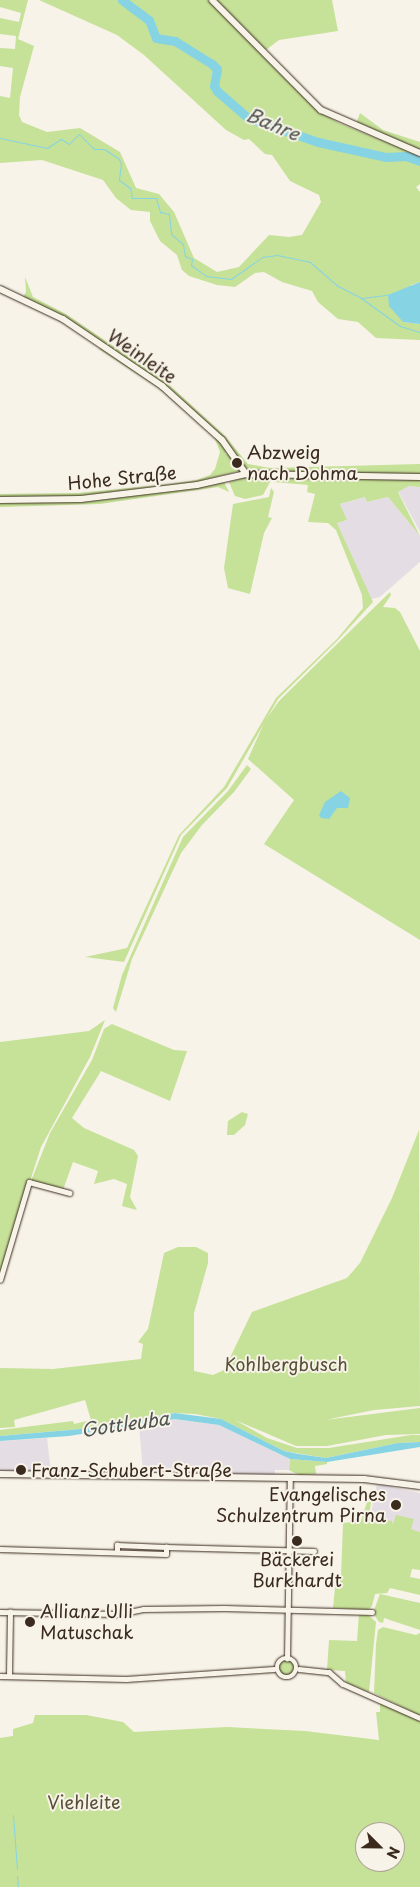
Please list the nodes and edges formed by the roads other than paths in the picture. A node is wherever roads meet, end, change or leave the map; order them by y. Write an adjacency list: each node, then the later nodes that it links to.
1 (212, 0): 2 (main road)
2 (420, 153)
3 (0, 288): 4 (main road, Weinleite)
4 (246, 474): 5 (main road, Hohe Straße); 6 (main road, Hohe Straße)
5 (420, 477)
6 (0, 500)
7 (70, 1193): 8 (street)
8 (0, 1280)
9 (0, 1474): 10 (main road)
10 (290, 1478): 11 (main road); 13 (street)
11 (420, 1486)
12 (0, 1549): 13 (street)
13 (289, 1551): 14 (street); 15 (street)
14 (314, 1551)
15 (287, 1608): 17 (street); 18 (street); 19 (street)
16 (0, 1612): 17 (street)
17 (10, 1612): 23 (street)
18 (372, 1612)
19 (287, 1659): 20 (street); 21 (street)
20 (274, 1669): 21 (street); 23 (street)
21 (299, 1669): 24 (street)
22 (0, 1676): 23 (street)
23 (10, 1676)
24 (420, 1718)

